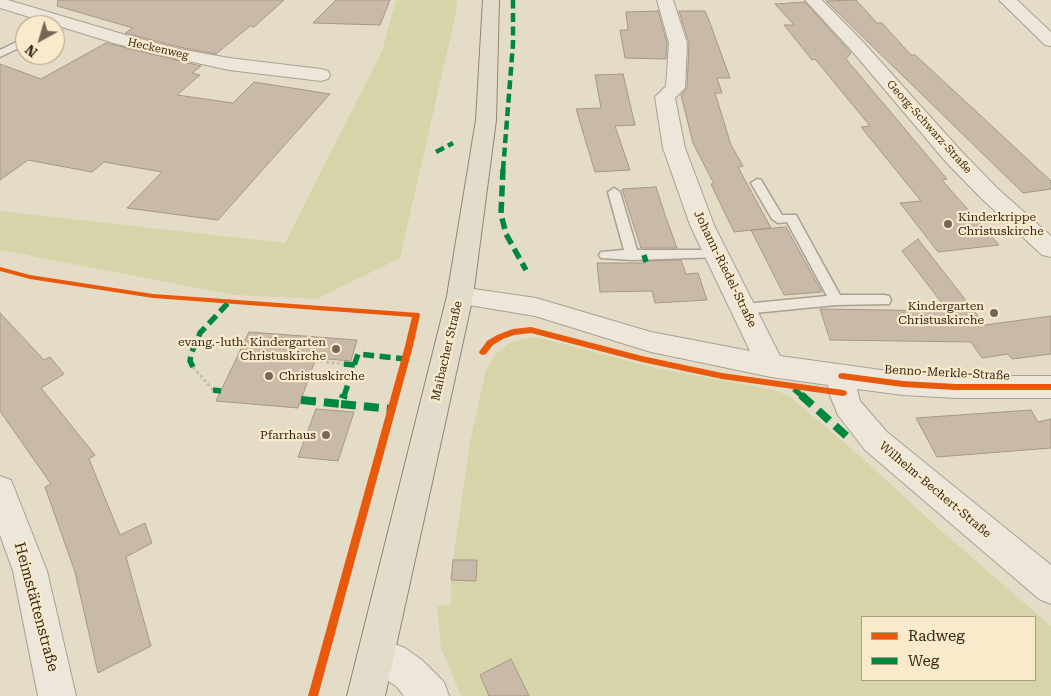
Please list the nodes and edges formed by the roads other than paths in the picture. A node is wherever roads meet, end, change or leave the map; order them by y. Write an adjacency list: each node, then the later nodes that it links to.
1 (491, 0): 18 (main road, Maibacher Straße)
2 (665, 0): 15 (street, Johann-Riedel-Straße)
3 (813, 0): 14 (street, Georg-Schwarz-Straße)
4 (1006, 0): 8 (street)
5 (0, 3): 6 (street, Heckenweg)
6 (33, 15)
7 (65, 26): 11 (street, Heckenweg)
8 (1051, 41)
9 (15, 46): 10 (lane)
10 (0, 54)
11 (320, 75)
12 (757, 183): 19 (lane)
13 (614, 192): 17 (lane)
14 (1051, 249)
15 (716, 254): 17 (lane); 21 (street, Johann-Riedel-Straße)
16 (606, 255): 17 (lane)
17 (632, 255)
18 (460, 296): 22 (street, Benno-Merkle-Straße); 27 (main road, Maibacher Straße)
19 (836, 300): 20 (lane); 21 (lane)
20 (884, 300)
21 (744, 309): 22 (street, Johann-Riedel-Straße)
22 (772, 366): 23 (street, Benno-Merkle-Straße)
23 (842, 376): 24 (street, Benno-Merkle-Straße); 26 (street, Wilhelm-Bechert-Straße)
24 (1051, 386)
25 (0, 490): 28 (street, Heimstättenstraße)
26 (1051, 587)
27 (376, 656): 29 (main road, Maibacher Straße); 30 (street)
28 (57, 696)
29 (366, 696)
30 (430, 696)

